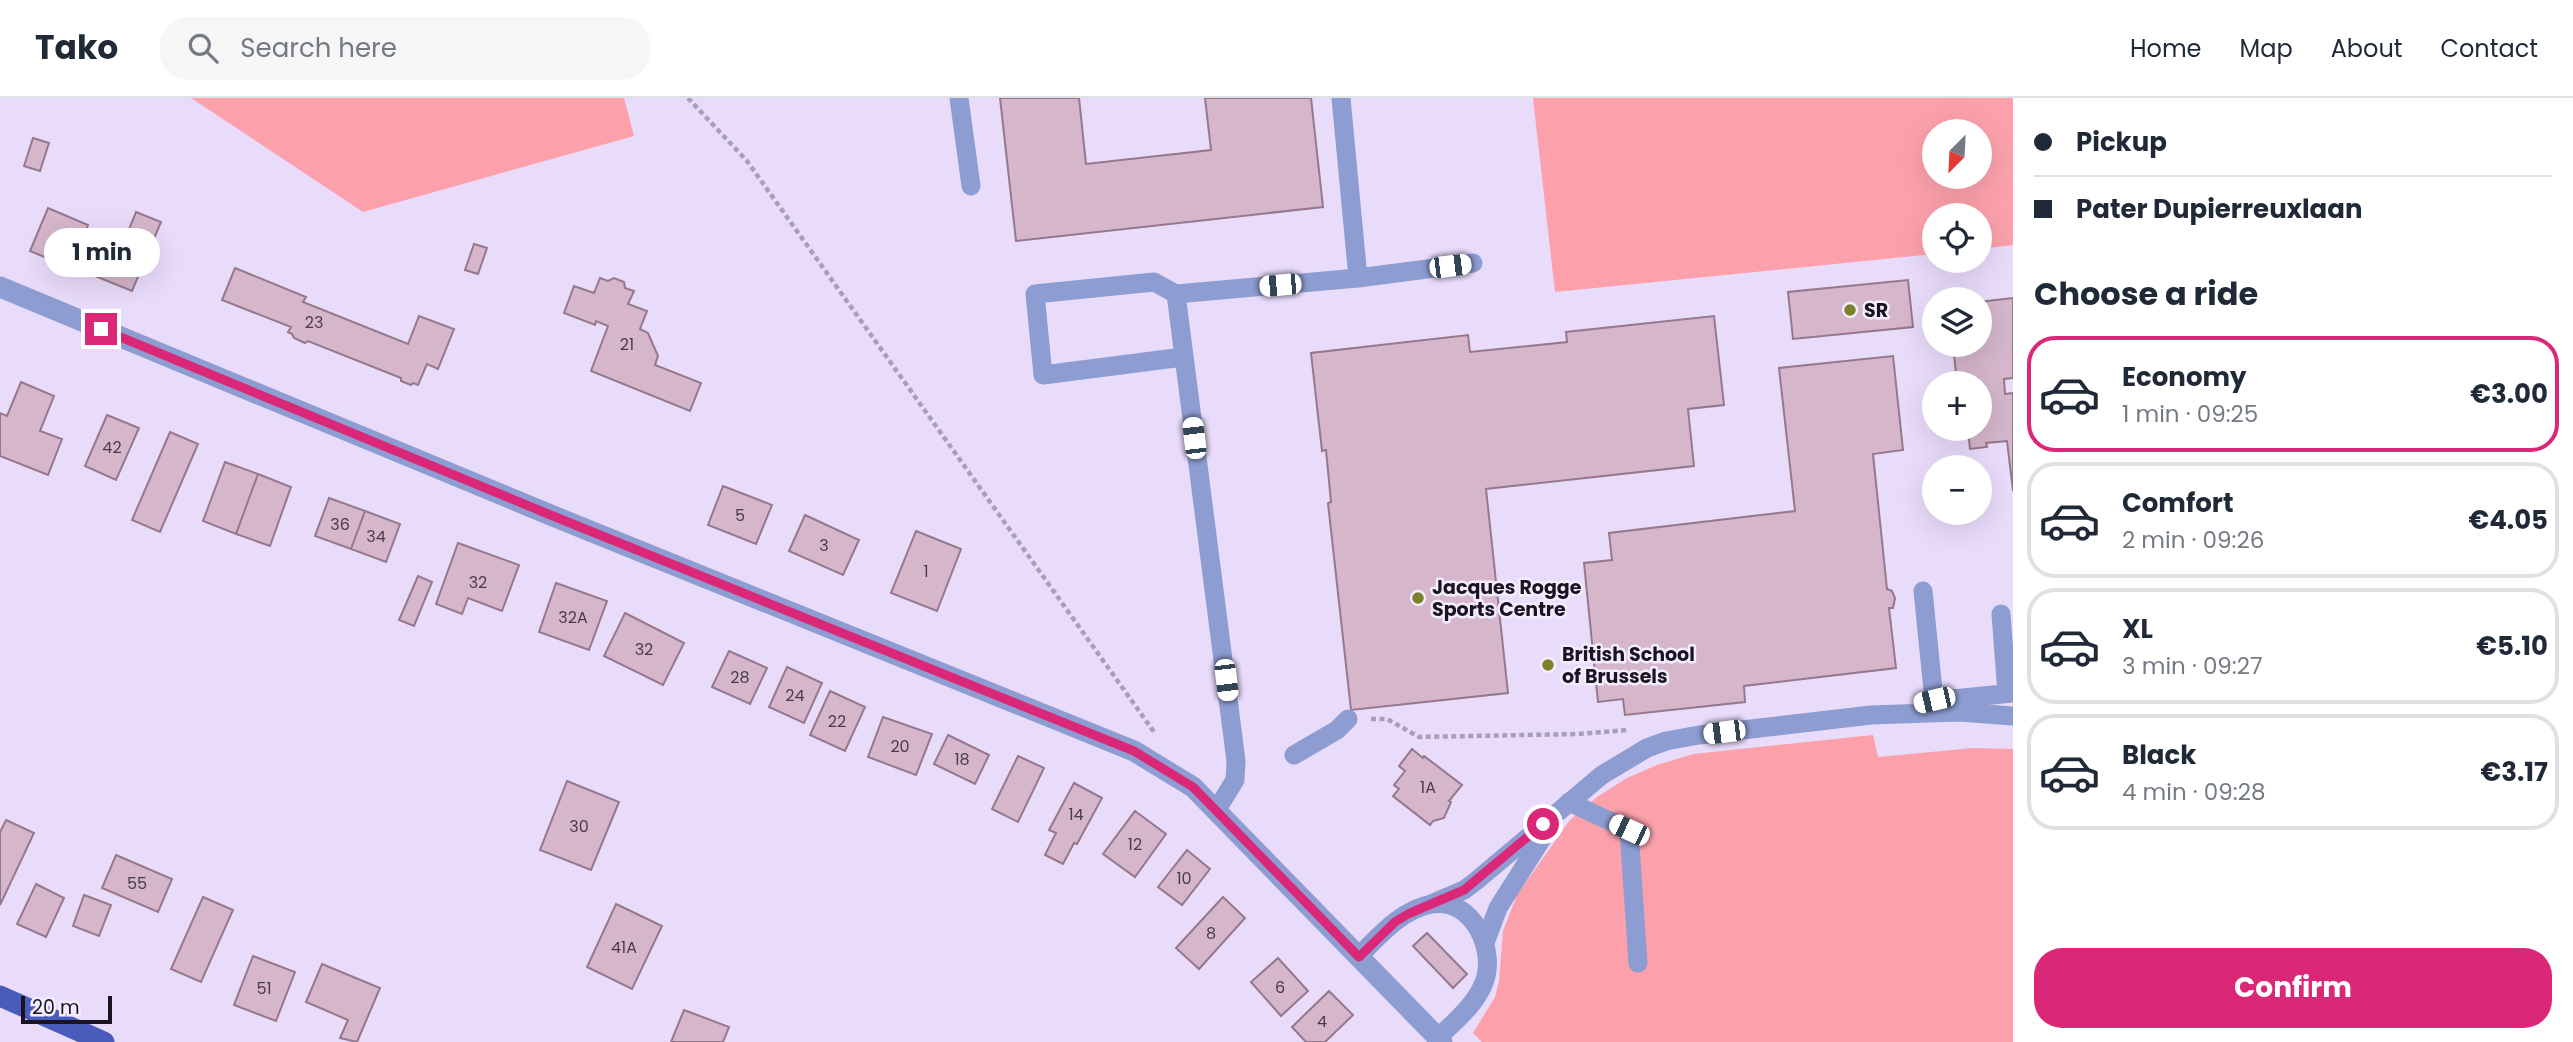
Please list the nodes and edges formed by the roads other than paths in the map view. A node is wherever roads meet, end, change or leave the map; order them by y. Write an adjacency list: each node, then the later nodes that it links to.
1 (959, 98): 3 (lane)
2 (1341, 98): 5 (lane)
3 (971, 186)
4 (1473, 263): 5 (lane)
5 (1357, 278): 7 (lane)
6 (0, 287): 18 (street)
7 (1176, 294): 8 (lane); 8 (lane)
8 (1183, 357): 18 (lane)
9 (1923, 591): 12 (lane)
10 (2001, 614): 11 (lane)
11 (2010, 693): 12 (lane)
12 (1934, 700): 13 (lane)
13 (1871, 715): 14 (lane); 17 (lane)
14 (2013, 716)
15 (1348, 719): 16 (lane)
16 (1294, 755)
17 (1564, 806): 19 (lane); 20 (lane); 22 (lane)
18 (1216, 811): 21 (street)
19 (1431, 904): 20 (lane); 21 (lane)
20 (1485, 943): 24 (lane)
21 (1359, 957): 24 (street)
22 (1638, 963)
23 (0, 996): 25 (main road)
24 (1440, 1040)
25 (104, 1042)

